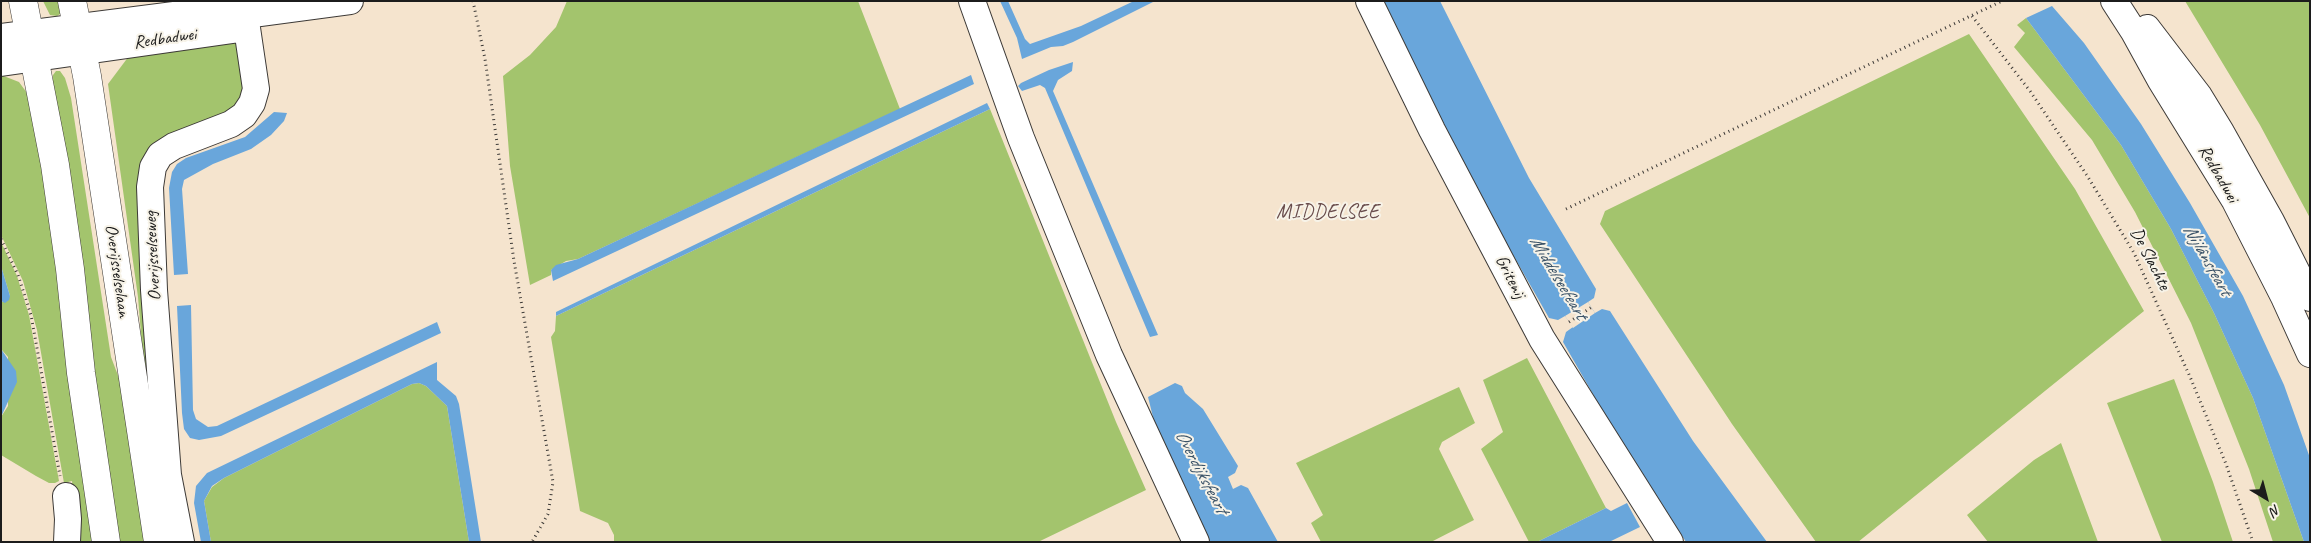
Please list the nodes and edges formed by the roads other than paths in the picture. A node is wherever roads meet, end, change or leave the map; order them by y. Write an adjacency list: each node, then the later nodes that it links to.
1 (23, 1): 10 (main road)
2 (350, 1): 7 (street, Redbadwei)
3 (972, 1): 19 (street)
4 (1369, 1): 20 (street, Gritenij)
5 (2114, 1): 13 (street, Redbadwei)
6 (2126, 1): 12 (street, Redbadwei)
7 (245, 13): 8 (street, Redbadwei); 18 (street, Overijsselseweg)
8 (77, 26): 10 (street, Redbadwei); 17 (main road, Overijsselselaan)
9 (1, 37): 10 (street)
10 (33, 46): 11 (street); 16 (main road)
11 (1, 63)
12 (2310, 298)
13 (2310, 354)
14 (66, 496): 15 (street)
15 (67, 542)
16 (106, 542)
17 (158, 542)
18 (181, 542)
19 (1196, 542)
20 (1670, 542)

